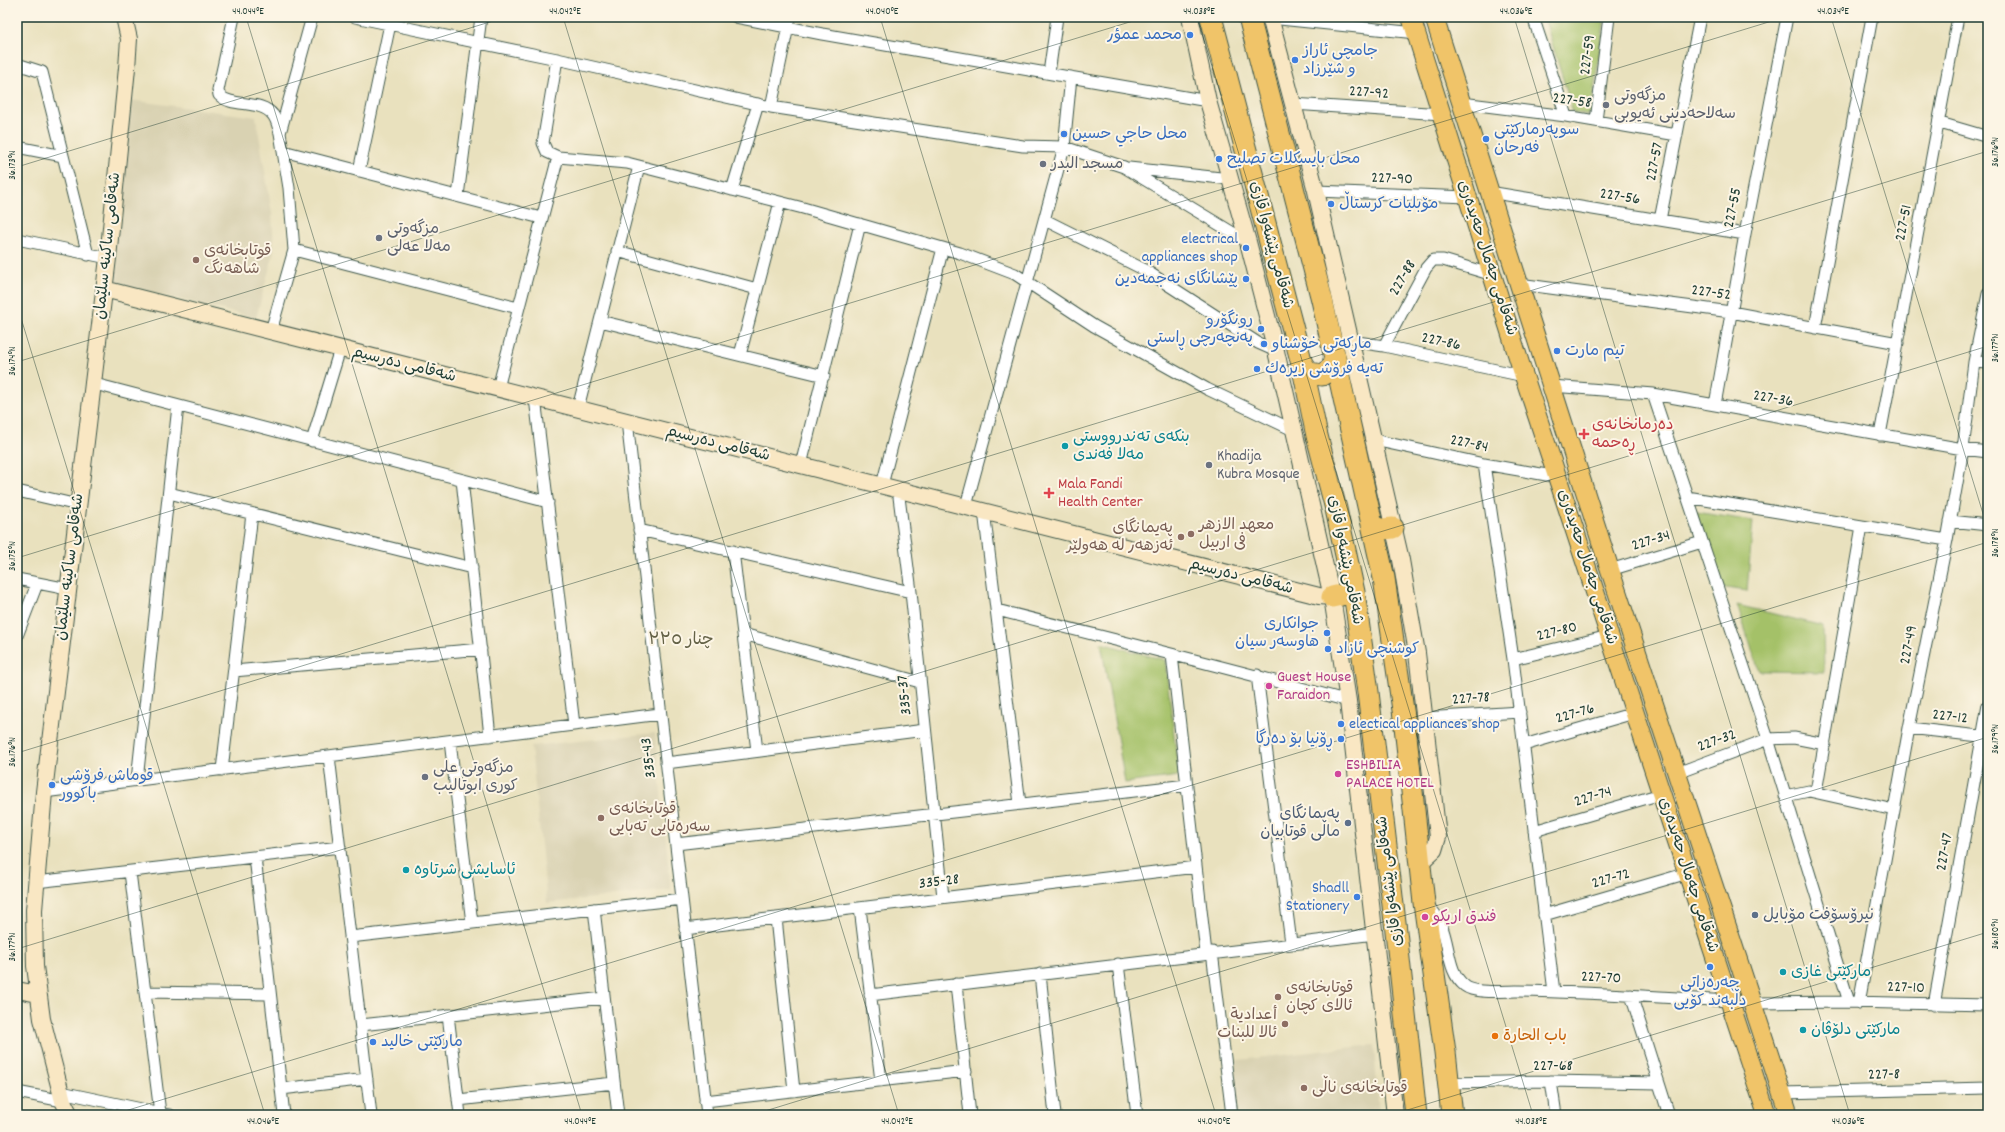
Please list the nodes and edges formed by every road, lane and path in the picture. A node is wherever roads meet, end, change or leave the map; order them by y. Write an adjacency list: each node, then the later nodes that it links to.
1 (124, 17): 66 (street, شەقامی ساکینە سلێمان)
2 (234, 17): 36 (street)
3 (312, 17): 36 (street)
4 (355, 17): 20 (street)
5 (481, 17): 22 (street)
6 (736, 17): 19 (street)
7 (1057, 17): 25 (street)
8 (1190, 17): 27 (street)
9 (1210, 17): 87 (highway, شەقامی پێشەوا قازی)
10 (1249, 17): 84 (highway, شەقامی پێشەوا قازی)
11 (1270, 17): 21 (street); 30 (street)
12 (1434, 17): 28 (main road, شەقامی جەمال حەیدەری)
13 (1534, 17): 33 (street)
14 (1609, 17): 34 (street, 227-59)
15 (1700, 17): 37 (street, 227-57)
16 (1787, 17): 58 (street, 227-55)
17 (1872, 17): 76 (street)
18 (1958, 17): 35 (street, 227-51)
19 (788, 22): 25 (street); 31 (street)
20 (390, 24): 22 (street); 46 (street)
21 (1414, 25): 32 (main road, شەقامی جەمال حەیدەری)
22 (477, 42): 23 (street); 51 (street)
23 (557, 59): 29 (street); 43 (street)
24 (17, 64): 42 (street)
25 (1049, 73): 26 (street)
26 (1071, 77): 27 (street); 40 (street)
27 (1208, 101): 47 (street)
28 (1462, 103): 33 (street, 227-58); 50 (main road, شەقامی جەمال حەیدەری)
29 (758, 104): 31 (street); 48 (street)
30 (1293, 104): 32 (street, 227-92); 49 (street)
31 (771, 107): 40 (street)
32 (1442, 114): 52 (main road, شەقامی جەمال حەیدەری)
33 (1566, 116): 34 (street, 227-58)
34 (1596, 121): 37 (street, 227-58)
35 (1940, 123): 38 (street); 79 (street, 227-51)
36 (280, 133): 41 (street)
37 (1677, 135): 56 (street, 227-57)
38 (1988, 137)
39 (17, 147): 42 (street)
40 (1064, 148): 45 (street); 55 (street)
41 (283, 151): 46 (street); 62 (street)
42 (63, 156): 64 (street)
43 (558, 157): 44 (street); 54 (street)
44 (639, 166): 48 (street); 63 (street)
45 (1124, 167): 47 (street); 60 (street)
46 (359, 171): 51 (street)
47 (1230, 179): 60 (street)
48 (732, 190): 53 (street)
49 (1316, 191): 52 (street, 227-90); 78 (street)
50 (1489, 192): 56 (street, 227-56); 65 (main road, شەقامی جەمال حەیدەری)
51 (458, 196): 54 (street)
52 (1468, 197): 67 (main road, شەقامی جەمال حەیدەری)
53 (780, 202): 57 (street); 71 (street)
54 (541, 218): 73 (street)
55 (1045, 220): 68 (street); 82 (street)
56 (1660, 220): 58 (street, 227-56)
57 (860, 224): 61 (street); 88 (street)
58 (1745, 234): 74 (street, 227-55)
59 (17, 239): 64 (street)
60 (1248, 242): 82 (street)
61 (943, 248): 68 (street); 111 (street)
62 (294, 250): 73 (street); 77 (street)
63 (618, 251): 71 (street); 75 (street)
64 (88, 255): 66 (street)
65 (1510, 256): 67 (main road); 69 (main road, شەقامی جەمال حەیدەری)
66 (108, 258): 70 (street, شەقامی ساکینە سلێمان)
67 (1491, 268): 80 (street, 227-88); 89 (main road, شەقامی جەمال حەیدەری)
68 (1027, 283): 99 (street); 117 (street)
69 (1519, 284): 74 (street, 227-52); 91 (main road, شەقامی جەمال حەیدەری)
70 (104, 289): 77 (street, شەقامی دەرسیم); 90 (street, شەقامی ساکینە سلێمان)
71 (757, 289): 83 (street)
72 (1988, 294): 85 (street, 227-49)
73 (518, 308): 92 (street)
74 (1731, 312): 76 (street, 227-52); 95 (street, 227-55)
75 (600, 321): 83 (street); 97 (street)
76 (1815, 328): 79 (street, 227-52)
77 (271, 331): 81 (street, شەقامی دەرسیم)
78 (1351, 342): 80 (street, 227-86); 103 (street)
79 (1898, 344): 101 (street, 227-51)
80 (1384, 346): 89 (street, 227-86)
81 (340, 349): 92 (street, شەقامی دەرسیم); 104 (street)
82 (1276, 350): 99 (street)
83 (740, 355): 88 (street)
84 (1335, 356): 87 (highway); 100 (highway, شەقامی پێشەوا قازی)
85 (1974, 362): 86 (street); 105 (street, 227-49)
86 (1988, 363)
87 (1302, 364): 102 (highway, شەقامی پێشەوا قازی)
88 (824, 376): 108 (street)
89 (1524, 376): 109 (main road, شەقامی جەمال حەیدەری)
90 (92, 383): 96 (street); 116 (street, شەقامی ساکینە سلێمان)
91 (1552, 386): 93 (street, 227-36); 129 (main road, شەقامی جەمال حەیدەری)
92 (498, 388): 94 (street, شەقامی دەرسیم)
93 (1653, 394): 95 (street, 227-36); 114 (street)
94 (535, 398): 97 (street, شەقامی دەرسیم); 115 (street)
95 (1715, 405): 101 (street, 227-36)
96 (178, 406): 104 (street); 113 (street)
97 (578, 408): 98 (street, شەقامی دەرسیم)
98 (627, 421): 108 (street, شەقامی دەرسیم); 124 (street, 335-43)
99 (1293, 430): 135 (street)
100 (1351, 430): 102 (highway); 123 (highway, شەقامی پێشەوا قازی)
101 (1880, 435): 105 (street, 227-36)
102 (1317, 436): 134 (highway, شەقامی پێشەوا قازی)
103 (1374, 440): 107 (street, 227-84); 123 (street)
104 (312, 441): 110 (street)
105 (1963, 450): 106 (street, 227-36); 120 (street, 227-49)
106 (1988, 452)
107 (1484, 464): 109 (street, 227-84); 142 (street)
108 (801, 465): 111 (street, شەقامی دەرسیم)
109 (1558, 477): 139 (main road, شەقامی جەمال حەیدەری)
110 (462, 480): 115 (street); 128 (street)
111 (890, 487): 117 (street, شەقامی دەرسیم); 133 (street, 335-37)
112 (17, 491): 116 (street)
113 (169, 493): 119 (street); 166 (street)
114 (1686, 497): 122 (street); 126 (street)
115 (548, 502): 152 (street)
116 (78, 505): 132 (street, شەقامی ساکینە سلێمان)
117 (966, 506): 118 (street, شەقامی دەرسیم)
118 (984, 511): 135 (street, شەقامی دەرسیم); 136 (street)
119 (252, 514): 128 (street); 143 (street)
120 (1950, 521): 121 (street); 125 (street, 227-49)
121 (1988, 525)
122 (1862, 526): 125 (street); 159 (street)
123 (1384, 529): 151 (street); 181 (highway, شەقامی پێشەوا قازی)
124 (639, 530): 127 (street); 150 (street, 335-43)
125 (1947, 540): 153 (street, 227-49)
126 (1702, 542): 129 (street, 227-34); 157 (street)
127 (733, 551): 133 (street); 137 (street)
128 (472, 568): 140 (street)
129 (1610, 570): 165 (main road, شەقامی جەمال حەیدەری)
130 (17, 579): 131 (street)
131 (37, 584): 132 (street); 138 (street)
132 (68, 589): 168 (street, شەقامی ساکینە سلێمان)
133 (911, 592): 145 (street, 335-37)
134 (1354, 592): 135 (highway); 202 (highway, شەقامی پێشەوا قازی)
135 (1332, 597): 146 (street)
136 (997, 610): 141 (street); 172 (street)
137 (743, 634): 145 (street); 161 (street)
138 (17, 636)
139 (1609, 636): 142 (street, 227-80); 149 (main road, شەقامی جەمال حەیدەری)
140 (481, 649): 143 (street); 155 (street)
141 (1172, 655): 144 (street); 167 (street)
142 (1513, 659): 148 (street)
143 (234, 671): 164 (street)
144 (1258, 675): 146 (street); 197 (street)
145 (920, 682): 154 (street, 335-37)
146 (1348, 700): 195 (street)
147 (1988, 705): 156 (street, 227-47)
148 (1520, 712): 151 (street, 227-78); 160 (street)
149 (1634, 713): 160 (street, 227-76); 170 (main road, شەقامی جەمال حەیدەری)
150 (660, 714): 152 (street); 163 (street, 335-43)
151 (1424, 718): 181 (street)
152 (574, 725): 155 (street)
153 (1909, 728): 156 (street, 227-12); 173 (street, 227-49)
154 (925, 730): 161 (street); 174 (street, 335-37)
155 (490, 736): 158 (street)
156 (1985, 737): 215 (street, 227-47)
157 (1768, 739): 159 (street, 227-32); 165 (street, 227-32); 171 (street)
158 (450, 741): 162 (street); 193 (street)
159 (1825, 744): 169 (street)
160 (1524, 745): 176 (street)
161 (757, 751): 163 (street)
162 (329, 756): 164 (street); 179 (street)
163 (666, 763): 178 (street, 335-43)
164 (222, 770): 166 (street)
165 (1677, 773): 175 (main road, شەقامی جەمال حەیدەری)
166 (136, 780): 168 (street)
167 (1186, 785): 172 (street); 182 (street)
168 (44, 792): 185 (street, شەقامی ساکینە سلێمان)
169 (1816, 792): 171 (street); 173 (street)
170 (1661, 794): 176 (street, 227-74); 177 (main road, شەقامی جەمال حەیدەری)
171 (1785, 796): 213 (street)
172 (1020, 804): 174 (street)
173 (1894, 810): 213 (street, 227-49)
174 (934, 814): 178 (street); 186 (street, 335-37)
175 (1695, 828): 177 (main road); 214 (main road, شەقامی جەمال حەیدەری)
176 (1534, 831): 191 (street)
177 (1674, 835): 184 (main road, شەقامی جەمال حەیدەری)
178 (676, 844): 187 (street, 335-43)
179 (340, 847): 180 (street); 196 (street)
180 (255, 857): 183 (street); 208 (street)
181 (1420, 863): 188 (highway, شەقامی پێشەوا قازی)
182 (1196, 867): 186 (street, 335-28); 198 (street)
183 (130, 872): 185 (street); 205 (street)
184 (1688, 873): 191 (street, 227-72); 212 (main road, شەقامی جەمال حەیدەری)
185 (36, 882): 207 (street, شەقامی ساکینە سلێمان)
186 (943, 898): 189 (street, 335-28)
187 (682, 899): 190 (street); 194 (street, 335-43)
188 (1424, 903): 201 (highway, شەقامی پێشەوا قازی); 206 (street, 227-70)
189 (860, 908): 192 (street, 335-28); 209 (street)
190 (594, 909): 193 (street); 211 (street)
191 (1544, 915): 206 (street)
192 (776, 918): 194 (street, 335-28); 228 (street)
193 (472, 923): 196 (street)
194 (685, 929): 232 (street, 335-43)
195 (1375, 934): 197 (street); 244 (street)
196 (350, 937): 218 (street)
197 (1291, 942): 198 (street)
198 (1209, 953): 199 (street); 243 (street)
199 (1118, 964): 200 (street); 242 (street)
200 (1040, 974): 203 (street); 241 (street)
201 (1435, 978): 202 (highway); 224 (highway, شەقامی پێشەوا قازی)
202 (1402, 980): 245 (highway, شەقامی پێشەوا قازی)
203 (956, 984): 209 (street); 219 (street)
204 (17, 990): 207 (street)
205 (145, 992): 208 (street); 234 (street)
206 (1554, 992): 210 (street, 227-70)
207 (38, 994): 233 (street, شەقامی ساکینە سلێمان)
208 (270, 994): 227 (street)
209 (870, 995): 221 (street)
210 (1631, 995): 212 (street, 227-70); 225 (street)
211 (604, 998): 217 (street); 223 (street)
212 (1729, 1001): 249 (main road, شەقامی جەمال حەیدەری)
213 (1854, 1002): 214 (street, 227-10); 215 (street, 227-10)
214 (1752, 1003): 230 (main road, شەقامی جەمال حەیدەری)
215 (1934, 1005): 216 (street, 227-10)
216 (1988, 1005)
217 (448, 1015): 218 (street); 231 (street)
218 (361, 1025): 220 (street)
219 (966, 1071): 221 (street); 240 (street)
220 (367, 1079): 227 (street); 236 (street)
221 (881, 1081): 228 (street)
222 (1551, 1081): 224 (street, 227-68); 225 (street, 227-68); 247 (street)
223 (614, 1083): 231 (street); 238 (street)
224 (1448, 1083): 246 (highway, شەقامی پێشەوا قازی)
225 (1658, 1083): 248 (street)
226 (1988, 1088): 230 (street, 227-8)
227 (281, 1089): 235 (street)
228 (794, 1091): 232 (street)
229 (17, 1092): 233 (street)
230 (1782, 1093): 250 (main road, شەقامی جەمال حەیدەری)
231 (458, 1100): 237 (street)
232 (705, 1101): 239 (street, 335-43)
233 (64, 1103): 234 (street)
234 (165, 1114)
235 (284, 1115)
236 (371, 1115)
237 (460, 1115)
238 (618, 1115)
239 (707, 1115)
240 (970, 1115)
241 (1055, 1115)
242 (1137, 1115)
243 (1232, 1115)
244 (1395, 1115)
245 (1416, 1115)
246 (1452, 1115)
247 (1556, 1115)
248 (1669, 1115)
249 (1767, 1115)
250 (1789, 1115)

